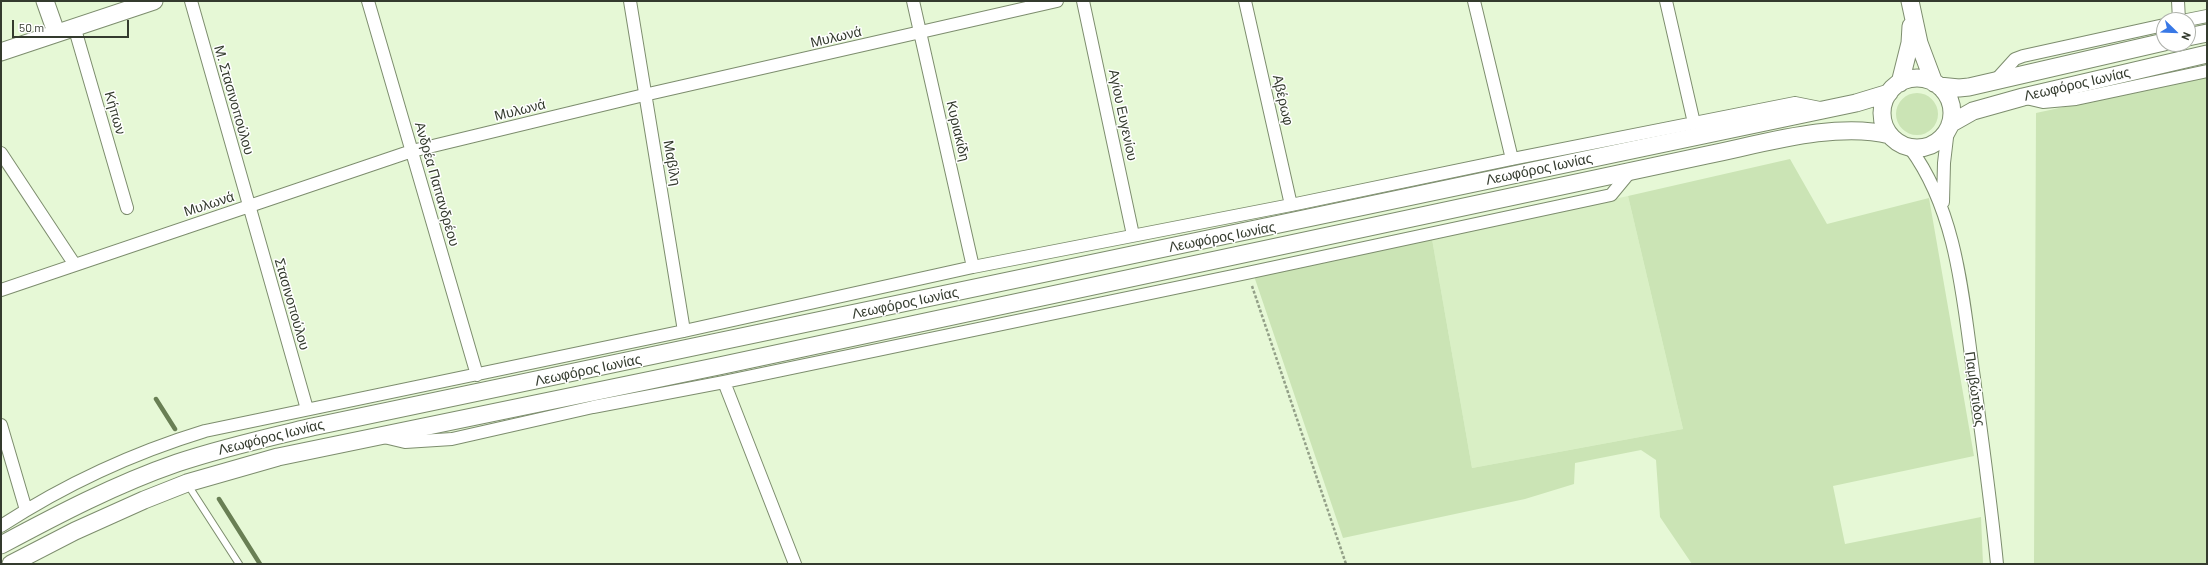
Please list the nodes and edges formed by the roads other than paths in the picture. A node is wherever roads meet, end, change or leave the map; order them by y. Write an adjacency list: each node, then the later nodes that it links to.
1 (45, 1): 19 (street)
2 (154, 1): 17 (street)
3 (191, 1): 42 (street, Μ. Στασινοπούλου)
4 (368, 1): 37 (street, Ανδρέα Παπανδρέου)
5 (630, 1): 30 (street, Μαβίλη)
6 (913, 1): 20 (street, Κυριακίδη)
7 (1058, 1): 20 (street, Μυλωνά)
8 (1083, 1): 45 (street, Αγίου Ευγενίου)
9 (1245, 1): 41 (street, Αβέρωφ)
10 (1474, 1): 39 (street)
11 (1666, 1): 33 (street)
12 (2178, 1): 14 (street)
13 (1911, 8): 28 (street); 29 (street)
14 (2179, 12)
15 (2207, 16): 16 (street)
16 (2196, 18)
17 (74, 26): 19 (street); 43 (street, Κήπων)
18 (2156, 27): 27 (street)
19 (56, 32): 24 (street)
20 (920, 33): 30 (street, Μυλωνά); 47 (street, Κυριακίδη)
21 (2207, 33): 22 (street)
22 (2196, 35)
23 (2156, 44): 27 (street, Λεωφόρος Ιωνίας)
24 (1, 52)
25 (2207, 54): 31 (street, Λεωφόρος Ιωνίας)
26 (2207, 71): 31 (street)
27 (1996, 80): 28 (street, Λεωφόρος Ιωνίας)
28 (1937, 85): 29 (street); 34 (street)
29 (1894, 88): 32 (street, Λεωφόρος Ιωνίας); 35 (street)
30 (644, 95): 37 (street, Μυλωνά); 49 (street, Μαβίλη)
31 (2023, 97): 34 (street, Λεωφόρος Ιωνίας)
32 (1826, 110): 33 (street, Λεωφόρος Ιωνίας); 58 (street, Λεωφόρος Ιωνίας)
33 (1694, 123): 39 (street, Λεωφόρος Ιωνίας)
34 (1949, 127): 36 (street); 44 (street, Παμβώτιδος)
35 (1890, 135): 36 (street); 40 (street, Λεωφόρος Ιωνίας)
36 (1910, 148): 44 (street, Παμβώτιδος)
37 (412, 151): 42 (street, Μυλωνά); 50 (street, Ανδρέα Παπανδρέου)
38 (1, 153): 46 (street)
39 (1512, 159): 41 (street, Λεωφόρος Ιωνίας)
40 (1630, 172): 51 (street, Λεωφόρος Ιωνίας); 54 (street, Λεωφόρος Ιωνίας)
41 (1291, 205): 45 (street, Λεωφόρος Ιωνίας)
42 (249, 207): 46 (street, Μυλωνά); 52 (street, Στασινοπούλου)
43 (127, 208)
44 (1944, 215): 62 (street, Παμβώτιδος)
45 (1133, 235): 47 (street, Λεωφόρος Ιωνίας)
46 (75, 265): 48 (street, Μυλωνά)
47 (973, 267): 49 (street, Λεωφόρος Ιωνίας)
48 (1, 290)
49 (684, 331): 50 (street, Λεωφόρος Ιωνίας)
50 (477, 374): 52 (street, Λεωφόρος Ιωνίας)
51 (724, 382): 54 (street, Λεωφόρος Ιωνίας); 61 (street)
52 (306, 409): 56 (street, Λεωφόρος Ιωνίας)
53 (1, 425): 56 (street)
54 (379, 436): 55 (street, Λεωφόρος Ιωνίας)
55 (187, 483): 59 (street, Λεωφόρος Ιωνίας); 60 (lane)
56 (26, 510): 57 (street, Λεωφόρος Ιωνίας)
57 (1, 526)
58 (1, 545)
59 (11, 564)
60 (239, 564)
61 (795, 564)
62 (1997, 564)

